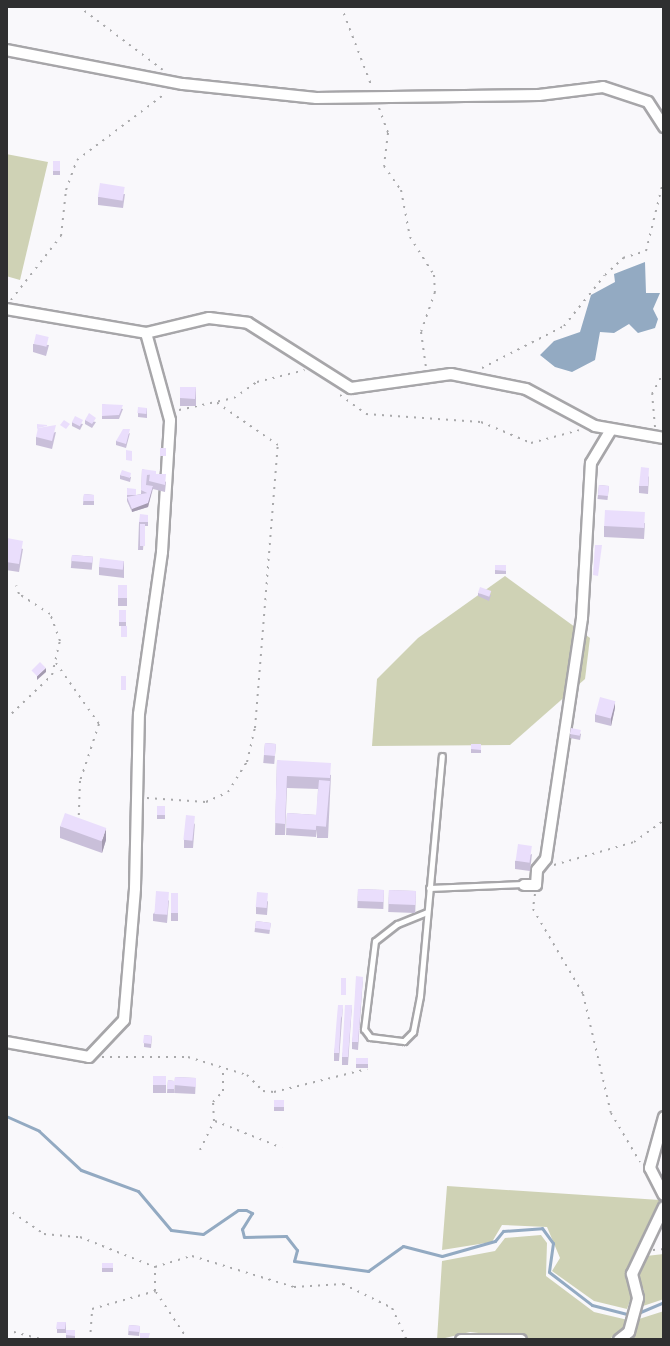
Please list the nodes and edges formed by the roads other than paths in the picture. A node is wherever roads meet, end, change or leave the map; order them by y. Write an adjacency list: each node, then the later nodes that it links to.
1 (6, 50): 2 (street)
2 (664, 127)
3 (6, 309): 4 (street)
4 (146, 333): 5 (street); 11 (street)
5 (611, 430): 6 (street); 8 (street)
6 (660, 437)
7 (442, 756): 9 (lane)
8 (524, 885): 9 (lane)
9 (429, 888): 10 (lane)
10 (427, 912): 10 (lane)
11 (6, 1042)
12 (664, 1117): 13 (street)
13 (664, 1195)
14 (664, 1207): 17 (street)
15 (461, 1340): 16 (street)
16 (521, 1340)
17 (619, 1340)

